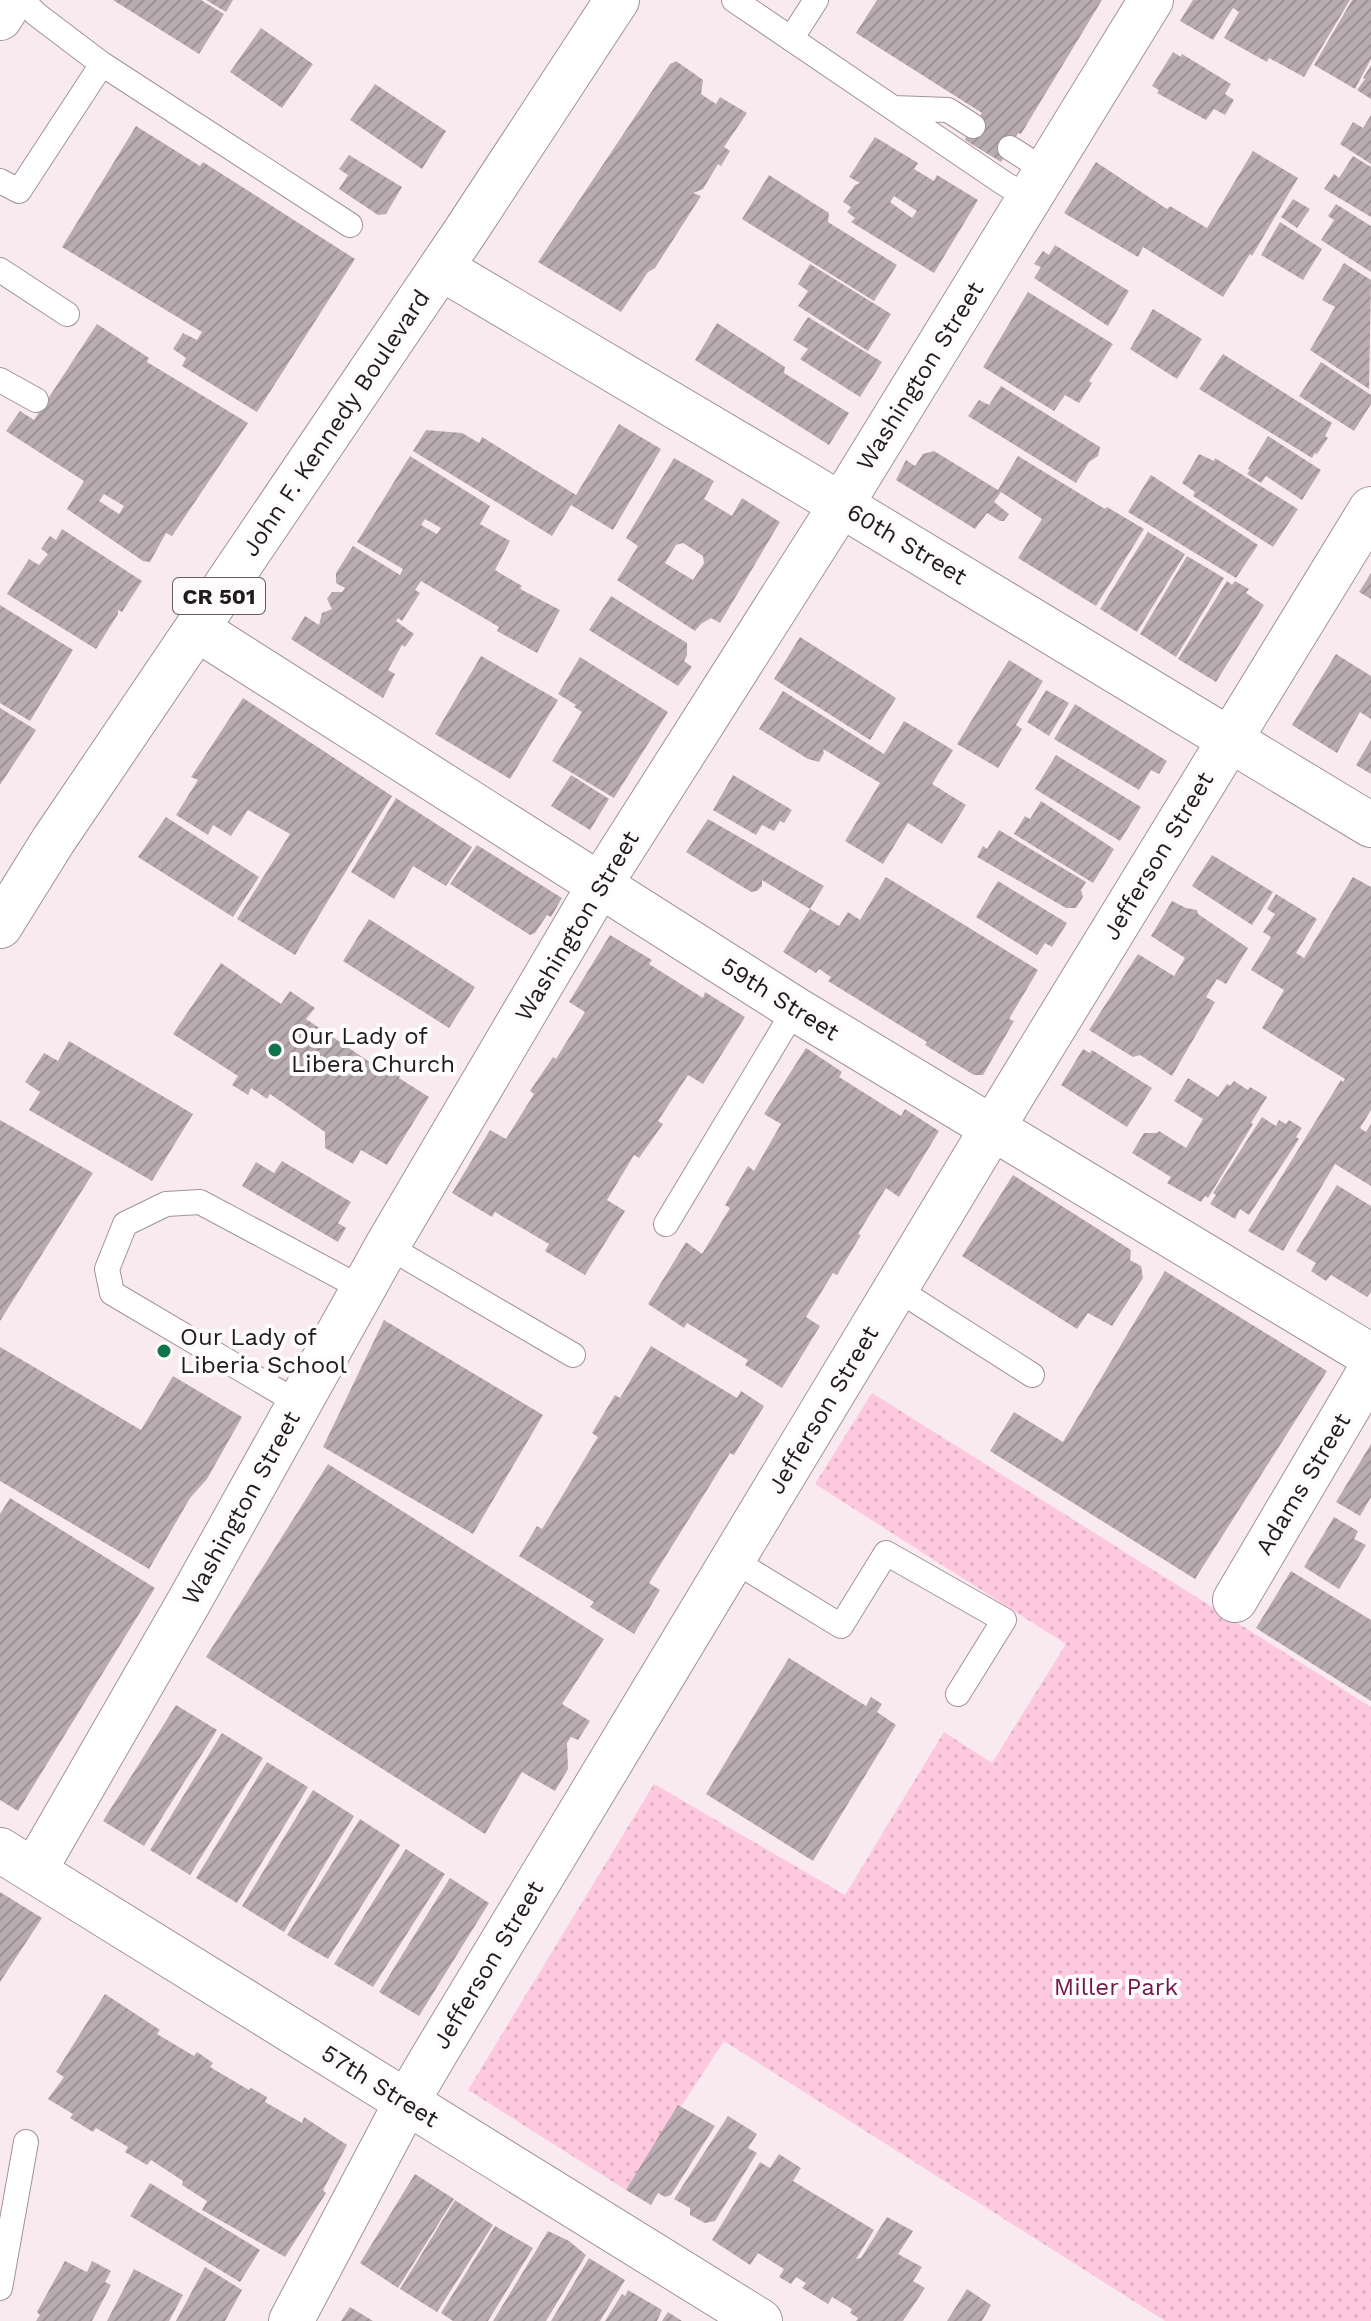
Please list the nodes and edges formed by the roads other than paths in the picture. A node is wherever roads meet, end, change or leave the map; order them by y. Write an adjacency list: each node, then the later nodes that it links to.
1 (11, 0): 7 (street)
2 (22, 0): 9 (lane)
3 (617, 0): 16 (street, John F. Kennedy Boulevard / CR 501)
4 (734, 0): 8 (lane)
5 (816, 0): 8 (lane)
6 (1151, 0): 14 (street, Washington Street)
7 (0, 18)
8 (791, 39): 10 (lane)
9 (102, 64): 13 (lane); 15 (lane)
10 (894, 108): 11 (lane); 14 (lane)
11 (973, 126)
12 (1010, 148): 14 (lane)
13 (0, 181)
14 (1038, 184): 21 (street, Washington Street)
15 (350, 225)
16 (441, 268): 21 (street, 60th Street); 23 (street, John F. Kennedy Boulevard / CR 501)
17 (0, 270): 18 (lane)
18 (67, 314)
19 (0, 380): 20 (lane)
20 (36, 400)
21 (841, 505): 24 (street, 60th Street); 26 (street, Washington Street)
22 (1371, 509): 24 (street, Jefferson Street)
23 (197, 629): 26 (street, 59th Street); 27 (street, John F. Kennedy Boulevard / CR 501)
24 (1229, 738): 25 (street, 60th Street); 29 (street, Jefferson Street)
25 (1371, 825)
26 (599, 886): 28 (street, 59th Street); 31 (street, Washington Street)
27 (0, 926)
28 (795, 1009): 29 (street, 59th Street); 30 (lane)
29 (993, 1127): 33 (street, Jefferson Street); 35 (street, 59th Street)
30 (666, 1224)
31 (387, 1246): 32 (street, Washington Street); 34 (lane)
32 (363, 1289): 38 (street, Washington Street); 38 (lane)
33 (897, 1289): 37 (lane); 39 (street, Jefferson Street)
34 (573, 1355)
35 (1371, 1356)
36 (1371, 1369): 40 (street, Adams Street)
37 (1032, 1375)
38 (300, 1404): 42 (street, Washington Street)
39 (733, 1560): 41 (lane); 43 (street, Jefferson Street)
40 (1235, 1600)
41 (958, 1694)
42 (17, 1860): 43 (street, 57th Street)
43 (406, 2103): 46 (street, Jefferson Street); 47 (street, 57th Street)
44 (26, 2142): 45 (lane)
45 (0, 2288)
46 (291, 2321)
47 (760, 2321)

